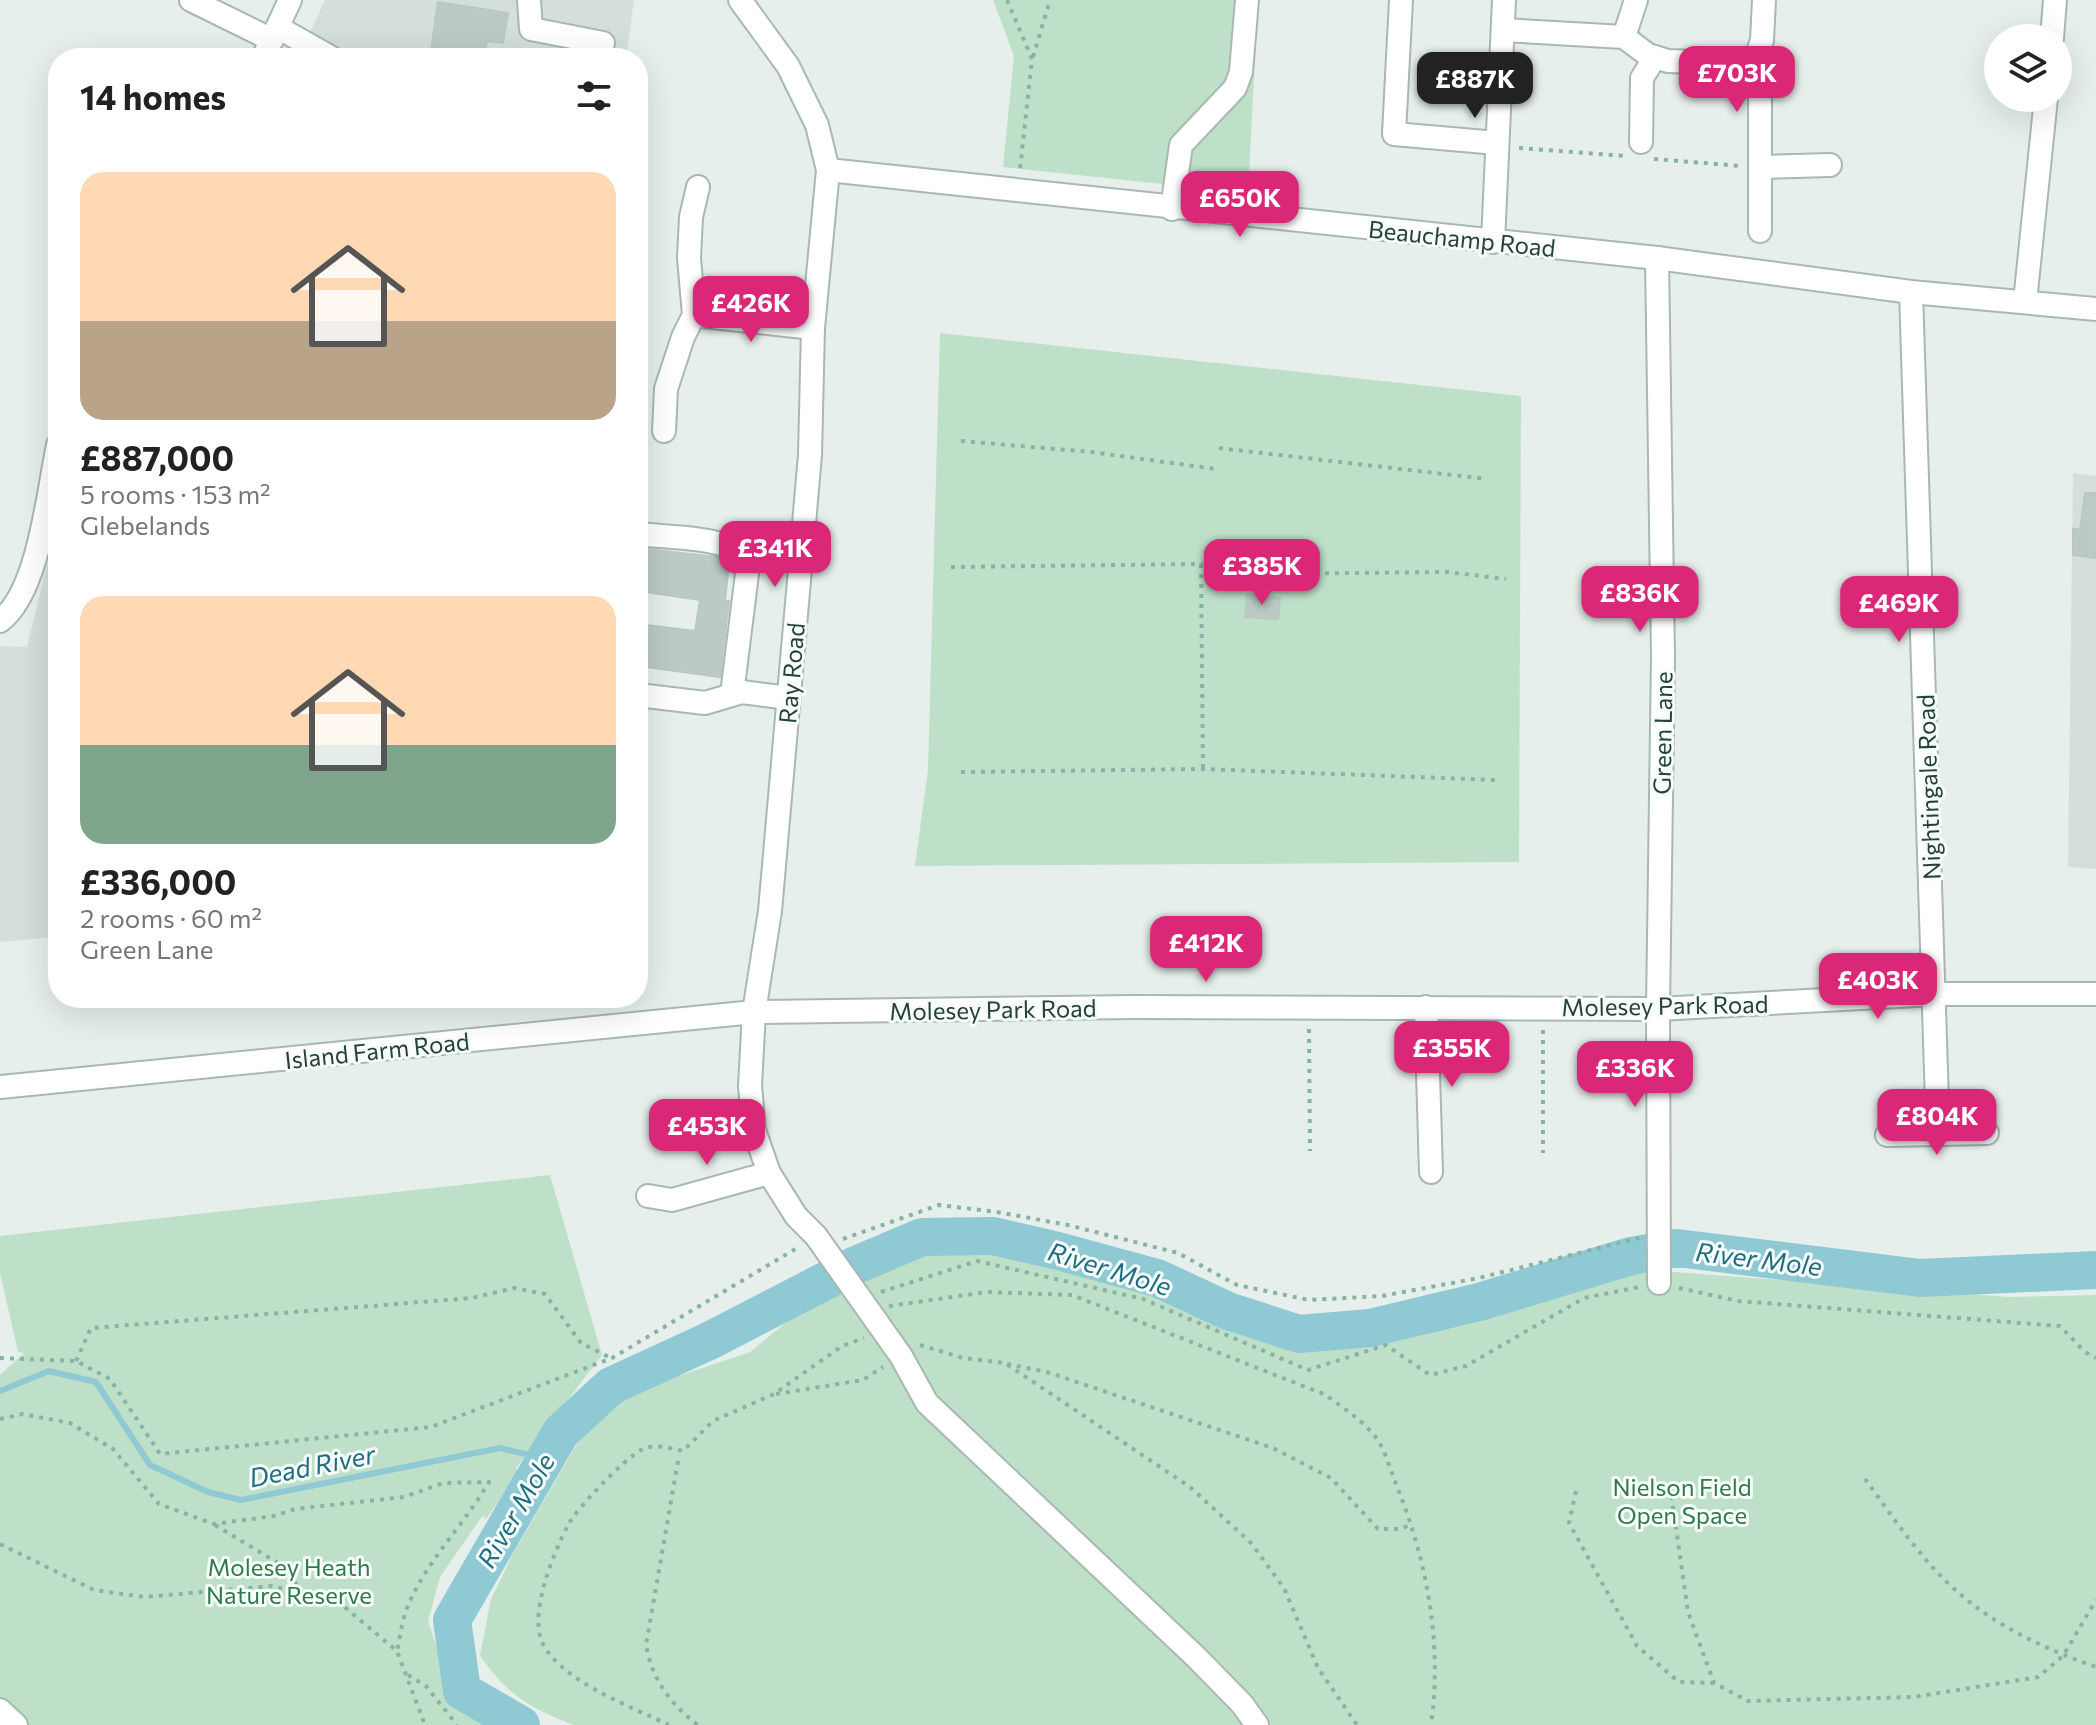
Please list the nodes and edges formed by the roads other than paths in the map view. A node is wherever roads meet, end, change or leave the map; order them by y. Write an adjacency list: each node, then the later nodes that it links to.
1 (191, 0): 14 (street)
2 (290, 0): 14 (street)
3 (529, 0): 15 (street)
4 (740, 0): 24 (street, Ray Road)
5 (1247, 0): 26 (street)
6 (1401, 0): 21 (street)
7 (1504, 0): 12 (street)
8 (1636, 0): 13 (street)
9 (1764, 0): 18 (street)
10 (2055, 0): 11 (street)
11 (2053, 24)
12 (1503, 30): 13 (street); 21 (street)
13 (1624, 37): 17 (street)
14 (271, 42): 16 (street)
15 (603, 43)
16 (294, 48)
17 (1655, 57): 18 (street); 20 (street)
18 (1754, 64): 23 (street)
19 (2045, 112): 31 (street)
20 (1641, 142)
21 (1497, 143): 28 (street)
22 (1830, 165): 23 (street)
23 (1761, 167): 27 (street)
24 (828, 170): 26 (street, Beauchamp Road); 34 (street, Ray Road)
25 (698, 187): 33 (street)
26 (1172, 209): 28 (street, Beauchamp Road)
27 (1760, 231)
28 (1493, 242): 29 (street, Beauchamp Road)
29 (1657, 258): 30 (street, Beauchamp Road); 45 (street, Green Lane)
30 (1911, 292): 31 (street, Beauchamp Road); 42 (street, Nightingale Road)
31 (2025, 302): 32 (street, Beauchamp Road)
32 (2096, 309)
33 (694, 315): 34 (street); 35 (street)
34 (813, 328): 41 (street, Ray Road)
35 (664, 431)
36 (48, 490): 38 (street)
37 (648, 535): 39 (street)
38 (0, 621)
39 (732, 694): 40 (street); 41 (street)
40 (648, 696)
41 (788, 698): 46 (street, Ray Road)
42 (1936, 994): 43 (street, Molesey Park Road); 45 (street, Molesey Park Road); 49 (street, Nightingale Road)
43 (2096, 994)
44 (1426, 1007): 45 (street, Molesey Park Road); 46 (street, Molesey Park Road); 51 (street)
45 (1658, 1009): 54 (street, Green Lane)
46 (754, 1012): 47 (street, Island Farm Road); 52 (street, Ray Road)
47 (0, 1087)
48 (1987, 1133): 49 (street)
49 (1938, 1134): 50 (street)
50 (1887, 1135)
51 (1431, 1172)
52 (769, 1173): 53 (street); 57 (street, Ray Road)
53 (648, 1196)
54 (1660, 1277)
55 (0, 1710): 56 (street)
56 (16, 1725)
57 (1257, 1725)

